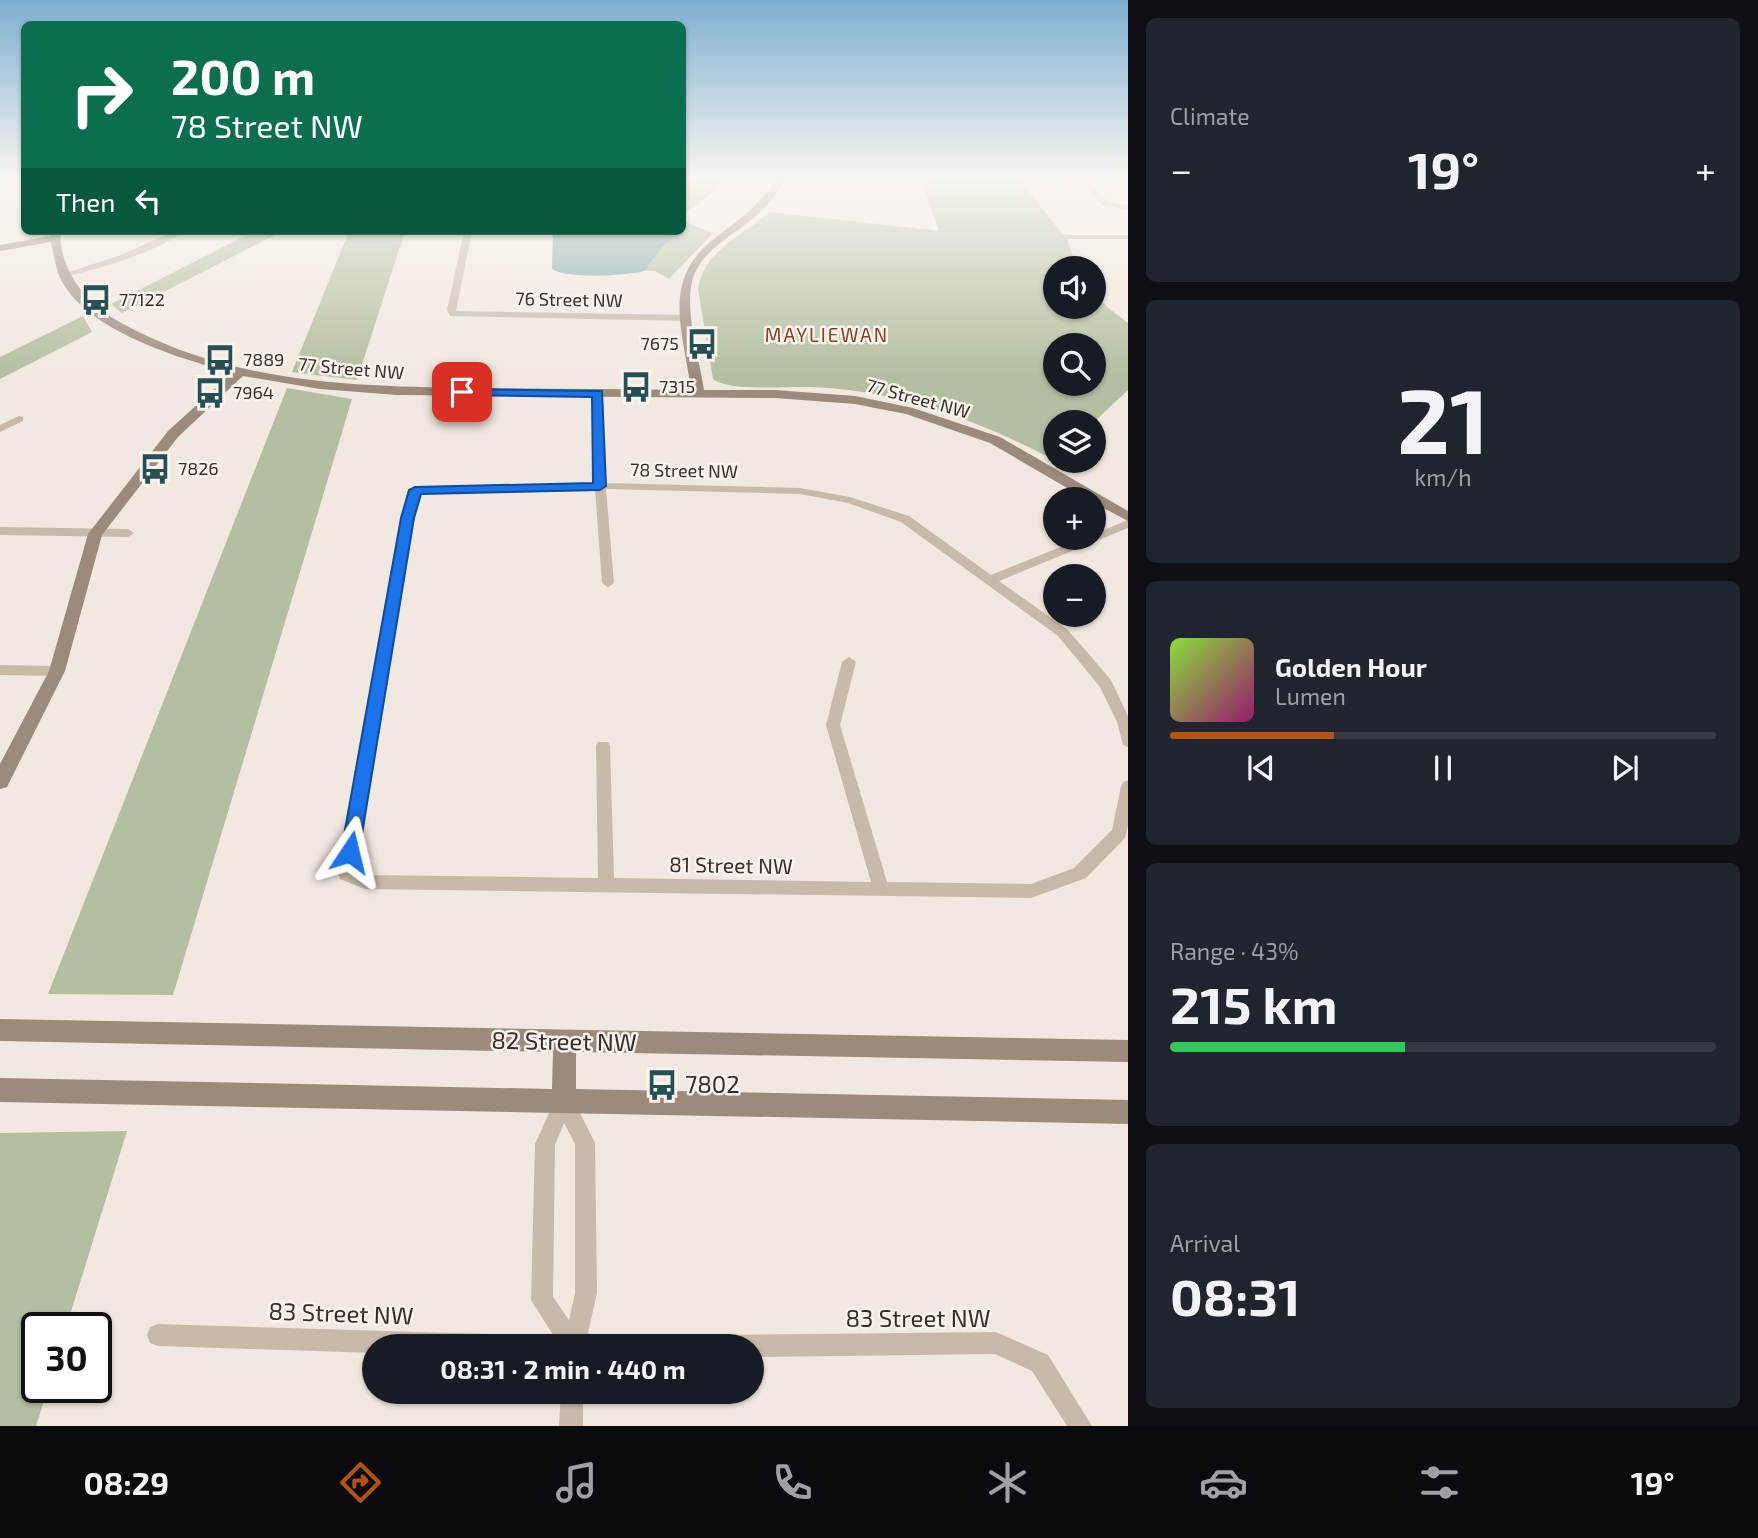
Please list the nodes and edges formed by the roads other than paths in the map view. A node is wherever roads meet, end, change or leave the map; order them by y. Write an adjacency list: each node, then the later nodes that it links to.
1 (58, 245): 5 (street)
2 (153, 245): 5 (street)
3 (465, 245): 6 (street, 76 Street NW)
4 (713, 245): 6 (street)
5 (64, 275): 7 (street, 77 Street NW)
6 (688, 317): 9 (street)
7 (240, 372): 8 (street, 77 Street NW); 17 (street)
8 (598, 393): 9 (street, 77 Street NW); 12 (street)
9 (698, 394): 13 (street, 77 Street NW)
10 (19, 419): 11 (street)
11 (0, 429)
12 (600, 486): 18 (street, 78 Street NW); 19 (street); 28 (street, 78 Street NW)
13 (1128, 517)
14 (1128, 524): 18 (street)
15 (0, 531): 17 (street)
16 (128, 533): 17 (street)
17 (95, 534): 22 (street)
18 (990, 580): 23 (street, 78 Street NW)
19 (608, 583)
20 (849, 662): 30 (street)
21 (0, 670): 22 (street)
22 (57, 671): 25 (street)
23 (1128, 741)
24 (603, 746): 29 (street)
25 (0, 782)
26 (1128, 786): 27 (street)
27 (1124, 836): 30 (street, 81 Street NW)
28 (350, 852): 29 (street, 81 Street NW)
29 (606, 885): 30 (street, 81 Street NW)
30 (881, 888)
31 (0, 1030): 32 (street, 82 Street NW)
32 (565, 1042): 33 (street, 82 Street NW); 35 (street)
33 (1128, 1051)
34 (0, 1090): 35 (street)
35 (564, 1102): 36 (street); 37 (street); 38 (street)
36 (1128, 1112)
37 (565, 1334)
38 (576, 1334)
39 (158, 1335): 40 (street, 83 Street NW)
40 (362, 1341)
41 (764, 1345): 44 (street, 83 Street NW)
42 (572, 1404): 43 (street)
43 (571, 1426)
44 (1080, 1426)

